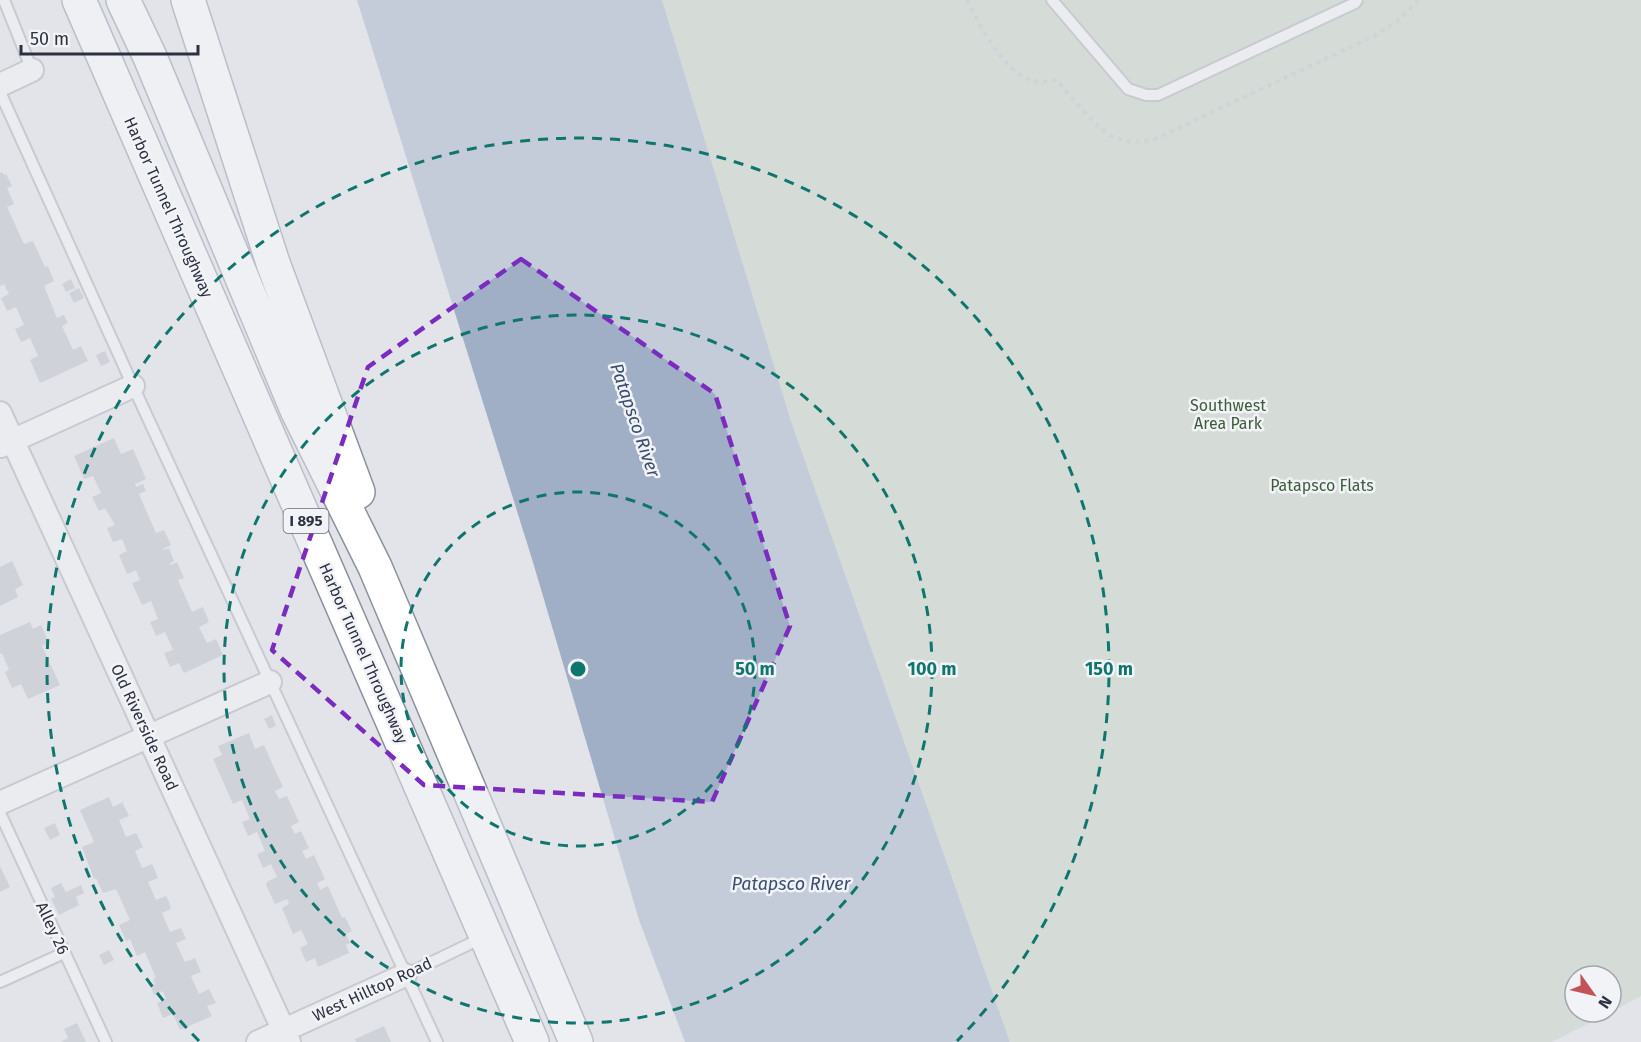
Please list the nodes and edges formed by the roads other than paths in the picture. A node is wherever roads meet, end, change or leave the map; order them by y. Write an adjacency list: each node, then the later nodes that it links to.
1 (4, 0): 7 (lane)
2 (79, 0): 18 (highway, Harbor Tunnel Throughway / I 895)
3 (123, 0): 13 (highway, I 895)
4 (188, 0): 13 (highway)
5 (1052, 0): 6 (lane)
6 (1357, 0)
7 (32, 70): 8 (street)
8 (0, 86)
9 (0, 92): 10 (lane)
10 (133, 386): 12 (street); 14 (lane)
11 (0, 413): 12 (street, Old Riverside Road)
12 (7, 444): 15 (street, Old Riverside Road)
13 (375, 567): 27 (highway, I 895)
14 (270, 682): 15 (street); 20 (lane)
15 (148, 736): 16 (street); 22 (street, Old Riverside Road)
16 (0, 803)
17 (0, 813): 19 (lane, Alley 26)
18 (487, 936): 20 (lane, West Hilltop Road); 26 (highway, Harbor Tunnel Throughway / I 895)
19 (64, 952): 21 (lane); 23 (lane, Alley 26)
20 (405, 975): 22 (street, West Hilltop Road); 25 (lane)
21 (0, 982)
22 (287, 1036): 24 (street, West Hilltop Road)
23 (106, 1042)
24 (258, 1042)
25 (437, 1042)
26 (532, 1042)
27 (576, 1042)

